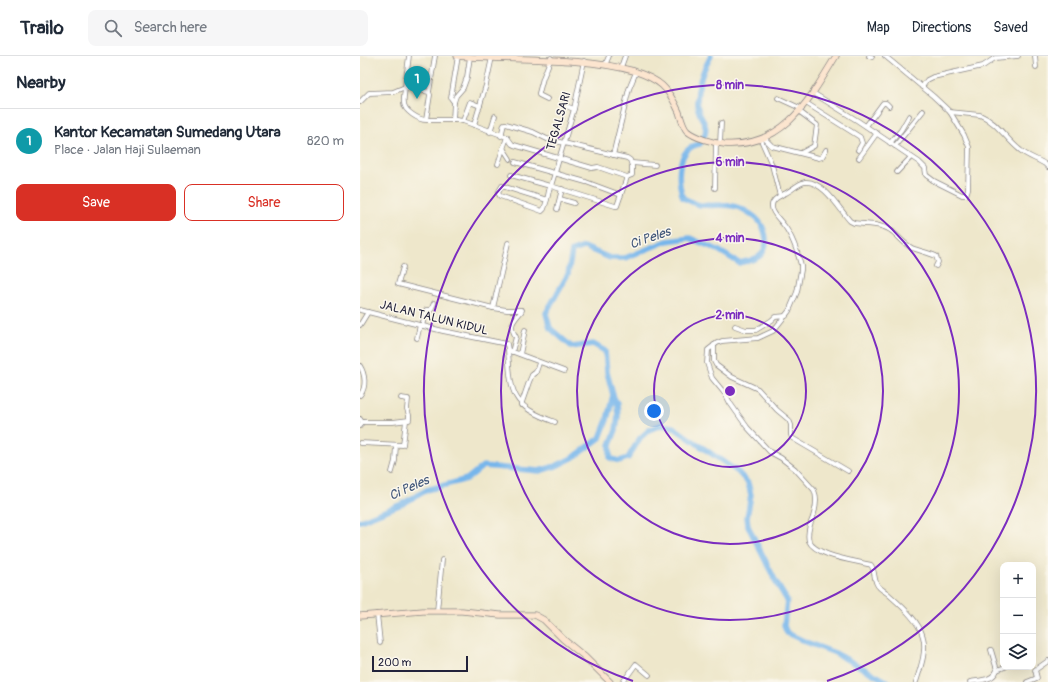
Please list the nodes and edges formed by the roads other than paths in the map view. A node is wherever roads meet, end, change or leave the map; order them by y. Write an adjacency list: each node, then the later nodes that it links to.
1 (409, 56): 19 (street)
2 (435, 56): 21 (street)
3 (458, 56): 10 (main road); 26 (street)
4 (610, 56): 15 (street)
5 (625, 56): 16 (street)
6 (836, 56): 22 (main road)
7 (885, 56): 20 (street)
8 (1018, 56): 20 (street)
9 (1035, 56): 17 (street)
10 (470, 57): 11 (main road); 26 (street)
11 (491, 57): 12 (main road); 29 (street)
12 (531, 57): 13 (main road)
13 (551, 58): 14 (main road); 24 (street)
14 (584, 60): 15 (main road); 31 (street, TEGALSARI)
15 (606, 63): 16 (main road)
16 (621, 67): 18 (main road)
17 (1036, 67)
18 (636, 72): 50 (main road); 56 (street)
19 (405, 87): 21 (street); 25 (street); 37 (street)
20 (922, 87): 34 (street)
21 (429, 92): 37 (street)
22 (813, 93): 27 (main road); 42 (street)
23 (778, 98): 32 (street)
24 (547, 99)
25 (360, 102)
26 (454, 102): 38 (street)
27 (806, 103): 32 (main road); 54 (street)
28 (563, 105): 31 (street)
29 (480, 106): 39 (street); 41 (street)
30 (889, 106): 42 (street)
31 (574, 110): 49 (street, TEGALSARI)
32 (801, 110): 47 (main road); 55 (street)
33 (922, 111): 51 (street)
34 (950, 112): 57 (street); 65 (street)
35 (495, 116): 43 (street)
36 (909, 116): 48 (street)
37 (426, 120): 38 (street)
38 (453, 120): 39 (street)
39 (463, 121): 41 (street)
40 (721, 123): 50 (street)
41 (474, 125): 43 (street)
42 (866, 126): 44 (street)
43 (490, 132): 45 (street)
44 (877, 133): 48 (street); 59 (street)
45 (501, 136): 46 (street); 49 (street)
46 (507, 137): 52 (street); 58 (street)
47 (762, 139): 50 (main road); 55 (street); 74 (street)
48 (890, 142): 51 (street)
49 (565, 143): 56 (street); 58 (street, TEGALSARI)
50 (716, 143): 71 (street)
51 (895, 146): 57 (street)
52 (503, 148): 60 (street); 63 (street)
53 (826, 150): 55 (street)
54 (858, 150)
55 (802, 153)
56 (613, 155): 62 (street)
57 (911, 156): 66 (street)
58 (560, 158): 67 (street, TEGALSARI); 69 (street)
59 (859, 158)
60 (510, 159)
61 (515, 162): 67 (street)
62 (632, 163): 64 (street); 69 (street)
63 (498, 164)
64 (655, 165)
65 (1048, 167)
66 (897, 172)
67 (555, 173): 70 (street, TEGALSARI); 73 (street)
68 (511, 175): 70 (street)
69 (627, 178): 73 (street)
70 (551, 186): 72 (street); 76 (street, TEGALSARI)
71 (715, 188)
72 (562, 190): 73 (street); 75 (street)
73 (620, 194)
74 (780, 196): 80 (street); 88 (street)
75 (560, 199): 77 (street); 78 (street)
76 (547, 200): 76 (street)
77 (574, 204)
78 (557, 209)
79 (508, 243): 85 (street)
80 (936, 266)
81 (403, 267): 83 (street)
82 (426, 284): 83 (street)
83 (424, 290): 85 (street)
84 (434, 303): 90 (street)
85 (493, 308): 95 (street)
86 (360, 310): 87 (street, JALAN TALUN KIDUL)
87 (368, 312): 89 (street); 90 (street, JALAN TALUN KIDUL)
88 (786, 316): 91 (street); 94 (street)
89 (360, 325)
90 (421, 326): 93 (street); 95 (street, JALAN TALUN KIDUL)
91 (735, 326)
92 (525, 330): 96 (street)
93 (417, 338)
94 (714, 345): 109 (street); 123 (street)
95 (510, 351): 96 (street); 102 (street)
96 (520, 354): 97 (street)
97 (539, 363): 99 (street); 102 (street)
98 (360, 366): 100 (street)
99 (564, 371)
100 (360, 395)
101 (401, 398): 104 (street)
102 (521, 405): 105 (street)
103 (361, 420): 104 (street); 106 (street)
104 (406, 421): 108 (street)
105 (555, 422)
106 (360, 426)
107 (360, 443): 108 (street)
108 (396, 445): 110 (street)
109 (848, 471)
110 (392, 472)
111 (442, 560): 112 (street)
112 (437, 610): 113 (main road); 121 (main road)
113 (377, 614): 114 (main road); 115 (street)
114 (360, 616)
115 (380, 643)
116 (991, 650): 119 (street)
117 (1048, 661): 125 (street)
118 (1000, 669): 119 (street)
119 (997, 670): 124 (street)
120 (650, 675): 122 (street)
121 (610, 682)
122 (623, 682)
123 (916, 682)
124 (970, 682)
125 (1027, 682)

